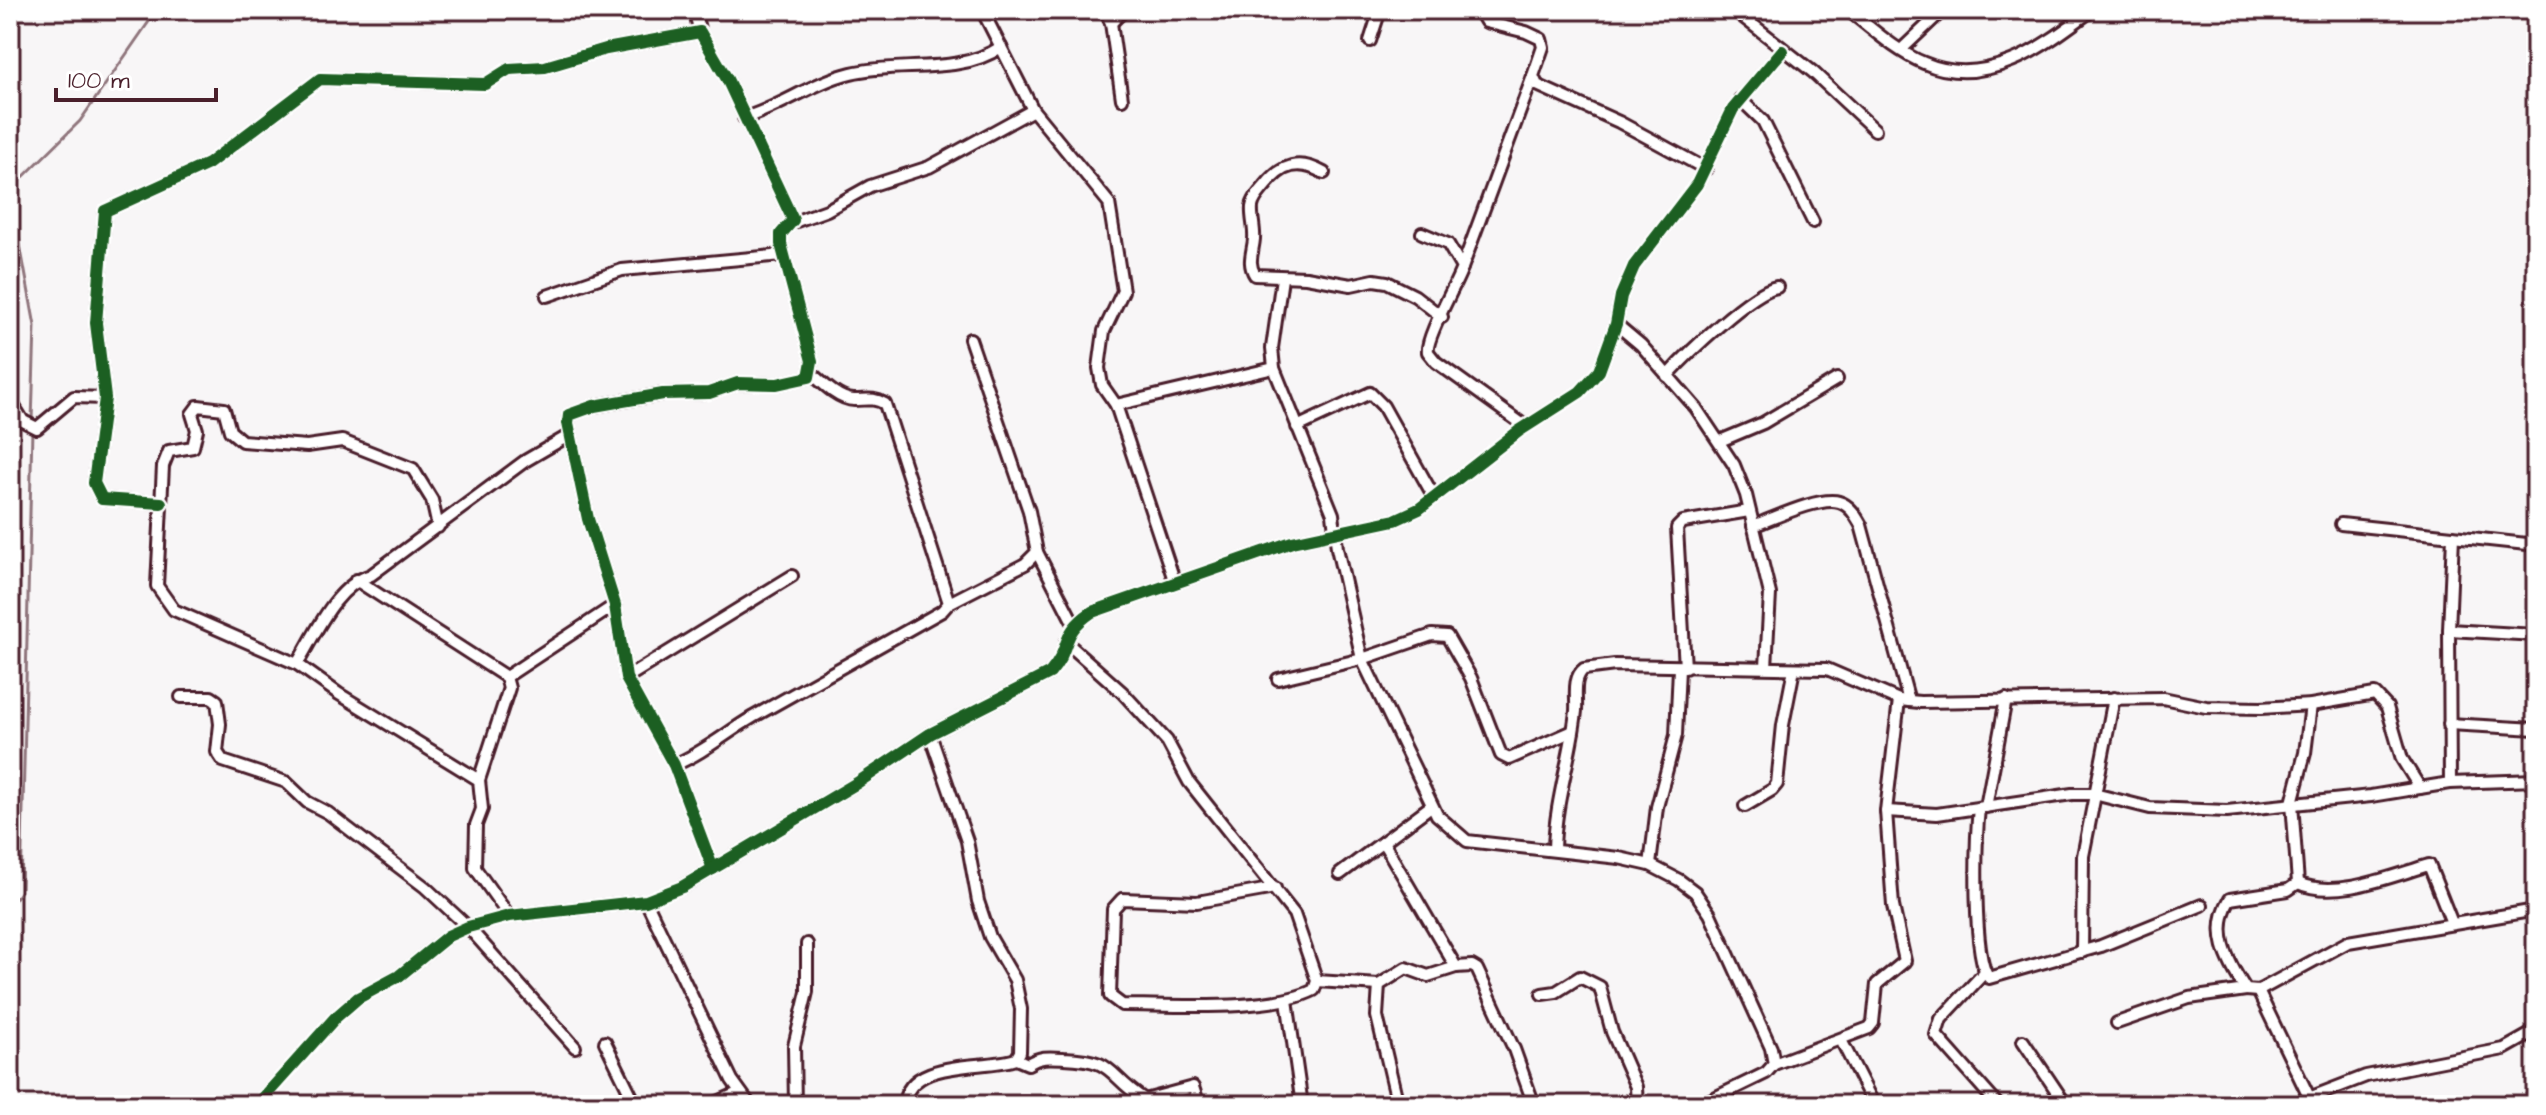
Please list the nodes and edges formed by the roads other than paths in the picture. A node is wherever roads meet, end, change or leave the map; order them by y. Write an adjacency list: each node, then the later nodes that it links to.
1 (694, 10): 14 (street)
2 (982, 10): 16 (street)
3 (1105, 10): 13 (street)
4 (1124, 10): 13 (street)
5 (1262, 10): 12 (street)
6 (1380, 10): 15 (street)
7 (1479, 10): 19 (street)
8 (1734, 10): 18 (street)
9 (1848, 10): 17 (street)
10 (1943, 10): 17 (street)
11 (2092, 10): 17 (street)
12 (1247, 15)
13 (1111, 23): 20 (street)
14 (700, 32): 23 (street); 42 (street)
15 (1370, 41)
16 (1001, 47): 22 (street); 23 (street)
17 (1902, 49)
18 (1782, 51): 21 (street); 24 (street)
19 (1533, 76): 25 (street); 31 (street)
20 (1122, 99)
21 (1740, 99): 25 (street); 27 (street)
22 (1033, 110): 28 (street); 44 (street)
23 (744, 118): 28 (street)
24 (1875, 130)
25 (1706, 169): 36 (street)
26 (1324, 173): 32 (street)
27 (1813, 222)
28 (791, 223): 30 (street)
29 (1422, 233): 31 (street)
30 (783, 255): 34 (street); 39 (street)
31 (1462, 268): 35 (street)
32 (1282, 278): 35 (street); 38 (street)
33 (1777, 287): 40 (street)
34 (547, 296)
35 (1442, 317): 45 (street)
36 (1616, 324): 40 (street); 45 (street)
37 (970, 339): 58 (street)
38 (1274, 368): 44 (street); 46 (street)
39 (810, 372): 47 (street); 62 (street)
40 (1667, 376): 48 (street)
41 (1837, 379): 48 (street)
42 (105, 398): 43 (street); 50 (street)
43 (10, 400)
44 (1116, 405): 61 (street)
45 (1525, 426): 49 (street)
46 (1297, 427): 49 (street); 55 (street)
47 (568, 436): 54 (street); 63 (street)
48 (1720, 441): 51 (street)
49 (1434, 497): 55 (street)
50 (161, 503): 54 (street); 69 (street)
51 (1749, 511): 53 (street); 71 (street)
52 (2341, 524): 56 (street)
53 (1753, 526): 70 (street); 79 (street)
54 (438, 527): 60 (street)
55 (1336, 534): 61 (street); 68 (street)
56 (2453, 536): 57 (street); 65 (street)
57 (2536, 545)
58 (1037, 552): 62 (street); 64 (street)
59 (792, 576): 74 (street)
60 (356, 580): 69 (street); 73 (street)
61 (1175, 583): 64 (street)
62 (949, 603): 85 (street)
63 (615, 605): 73 (street); 74 (street)
64 (1074, 624): 67 (street)
65 (2449, 630): 66 (street); 81 (street)
66 (2536, 635)
67 (1066, 642): 84 (street); 102 (street)
68 (1362, 659): 75 (street); 83 (street); 92 (street)
69 (297, 664): 86 (street)
70 (1766, 667): 71 (street); 72 (street)
71 (1682, 668): 83 (street); 98 (street)
72 (1794, 669): 79 (street); 93 (street)
73 (506, 677): 86 (street)
74 (626, 678): 85 (street)
75 (1278, 679)
76 (181, 697): 108 (street)
77 (2114, 698): 78 (street); 80 (street); 90 (street)
78 (2006, 699): 79 (street); 94 (street)
79 (1904, 700): 95 (street)
80 (2311, 705): 89 (street); 91 (street)
81 (2449, 724): 82 (street); 88 (street)
82 (2536, 729)
83 (1573, 731): 97 (street)
84 (930, 734): 99 (street); 124 (street)
85 (674, 765): 99 (street)
86 (479, 780): 106 (street)
87 (2536, 780): 88 (street)
88 (2450, 783): 89 (street)
89 (2420, 788): 91 (street)
90 (2094, 794): 91 (street); 94 (street); 110 (street)
91 (2292, 803): 101 (street)
92 (1431, 806): 96 (street); 97 (street)
93 (1745, 806)
94 (1982, 807): 95 (street); 112 (street)
95 (1886, 811): 120 (street)
96 (1383, 842): 100 (street); 111 (street)
97 (1554, 849): 98 (street)
98 (1650, 865): 125 (street)
99 (713, 869): 103 (street)
100 (1340, 874)
101 (2298, 883): 107 (street); 115 (street)
102 (1275, 888): 113 (street); 117 (street)
103 (646, 901): 106 (street); 126 (street)
104 (2202, 905): 110 (street)
105 (2536, 910): 107 (street)
106 (509, 916): 108 (street)
107 (2452, 923): 115 (street)
108 (468, 927): 123 (street); 128 (street)
109 (807, 944): 132 (street)
110 (2082, 952): 112 (street)
111 (1456, 967): 114 (street); 137 (street)
112 (1984, 973): 141 (street)
113 (1317, 981): 114 (street); 117 (street)
114 (1379, 985): 136 (street)
115 (2252, 990): 118 (street); 127 (street)
116 (1542, 994): 138 (street)
117 (1287, 1000): 135 (street)
118 (2117, 1023)
119 (2536, 1031): 127 (street)
120 (1841, 1040): 125 (street); 140 (street)
121 (2023, 1041): 142 (street)
122 (605, 1042): 129 (street)
123 (575, 1047)
124 (1016, 1059): 133 (street); 134 (street)
125 (1774, 1064): 139 (street)
126 (740, 1092): 130 (street); 131 (street)
127 (2310, 1099): 143 (street)
128 (257, 1105)
129 (636, 1105)
130 (711, 1105)
131 (750, 1105)
132 (795, 1105)
133 (904, 1105)
134 (1199, 1105)
135 (1302, 1105)
136 (1398, 1105)
137 (1534, 1105)
138 (1637, 1105)
139 (1700, 1105)
140 (1874, 1105)
141 (1998, 1105)
142 (2066, 1105)
143 (2291, 1105)

